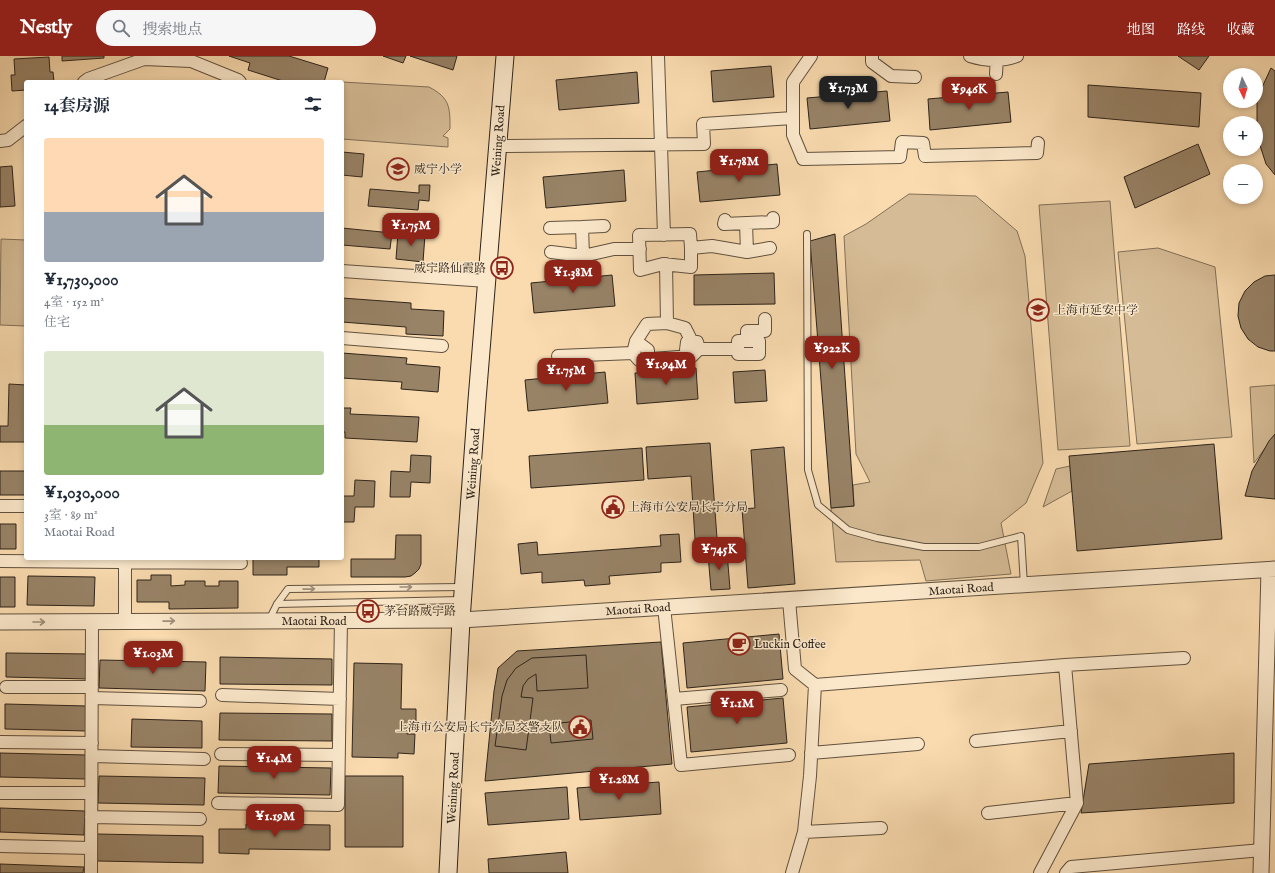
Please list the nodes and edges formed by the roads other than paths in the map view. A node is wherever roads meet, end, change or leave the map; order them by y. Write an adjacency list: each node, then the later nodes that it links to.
1 (505, 56): 18 (main road, Weining Road)
2 (658, 56): 17 (street)
3 (811, 56): 13 (street)
4 (872, 56): 10 (street)
5 (970, 56): 7 (street)
6 (1017, 56): 7 (street)
7 (997, 58): 9 (street)
8 (197, 60): 11 (street); 12 (street)
9 (996, 74)
10 (915, 77)
11 (87, 80)
12 (238, 80)
13 (793, 118): 16 (street); 17 (street)
14 (24, 128): 15 (street)
15 (0, 141)
16 (1038, 143)
17 (661, 144): 18 (street); 26 (street)
18 (498, 146): 35 (main road, Weining Road)
19 (772, 218): 21 (street)
20 (725, 220): 21 (street)
21 (746, 223): 31 (street)
22 (604, 226): 23 (street)
23 (582, 227): 24 (street); 32 (street)
24 (550, 228)
25 (807, 234): 51 (lane)
26 (664, 235): 27 (street); 29 (street)
27 (692, 248): 31 (street); 33 (street)
28 (770, 248): 31 (street)
29 (640, 249): 32 (street); 33 (street)
30 (551, 252): 32 (street)
31 (747, 252)
32 (583, 256)
33 (666, 264): 37 (street)
34 (344, 271): 35 (street)
35 (487, 281): 52 (main road, Weining Road)
36 (765, 319): 41 (street)
37 (667, 323): 39 (street); 41 (street)
38 (344, 338): 40 (street)
39 (636, 341): 42 (street); 44 (street)
40 (442, 346)
41 (694, 349): 44 (street)
42 (633, 352): 43 (street); 44 (street)
43 (558, 356)
44 (648, 359)
45 (0, 506): 46 (street)
46 (24, 506)
47 (125, 560): 48 (street); 49 (street); 61 (street)
48 (0, 561)
49 (241, 563)
50 (1272, 570): 51 (street, Maotai Road); 94 (street)
51 (1024, 585): 53 (street, Maotai Road)
52 (463, 594): 54 (lane); 54 (lane, one-way to 52); 57 (main road, Weining Road)
53 (789, 600): 55 (street, Maotai Road); 64 (street)
54 (277, 604): 58 (lane)
55 (664, 607): 57 (street, Maotai Road); 70 (street)
56 (341, 620): 57 (street, Maotai Road); 58 (street, Maotai Road); 69 (street)
57 (461, 620): 96 (main road, Weining Road)
58 (269, 621): 61 (street, Maotai Road, one-way to 58)
59 (0, 622): 60 (street, Maotai Road, one-way to 60)
60 (92, 622): 61 (street, Maotai Road); 67 (street)
61 (125, 622)
62 (1184, 658): 63 (street)
63 (1065, 665): 64 (street); 72 (street)
64 (814, 685): 77 (street)
65 (6, 687): 67 (street)
66 (781, 690): 70 (street)
67 (92, 693): 71 (street); 75 (street)
68 (222, 695): 69 (street)
69 (340, 699): 79 (street)
70 (674, 699): 80 (street)
71 (200, 701)
72 (1071, 731): 73 (street); 85 (street)
73 (976, 741)
74 (0, 742): 75 (street)
75 (92, 743): 81 (street)
76 (918, 744): 77 (street)
77 (811, 753): 91 (street)
78 (221, 754): 79 (street)
79 (339, 755): 86 (street)
80 (789, 755)
81 (92, 756): 82 (street); 84 (street)
82 (204, 759)
83 (0, 793): 84 (street)
84 (92, 793): 88 (street)
85 (1077, 802): 87 (street); 98 (street)
86 (218, 803)
87 (988, 813)
88 (91, 817): 89 (street); 93 (street)
89 (200, 819)
90 (881, 828): 91 (street)
91 (804, 832): 97 (street)
92 (0, 846): 93 (street)
93 (91, 848): 95 (street)
94 (1262, 850): 99 (street); 100 (street)
95 (91, 873)
96 (448, 873)
97 (792, 873)
98 (1040, 873)
99 (1066, 873)
100 (1261, 873)

